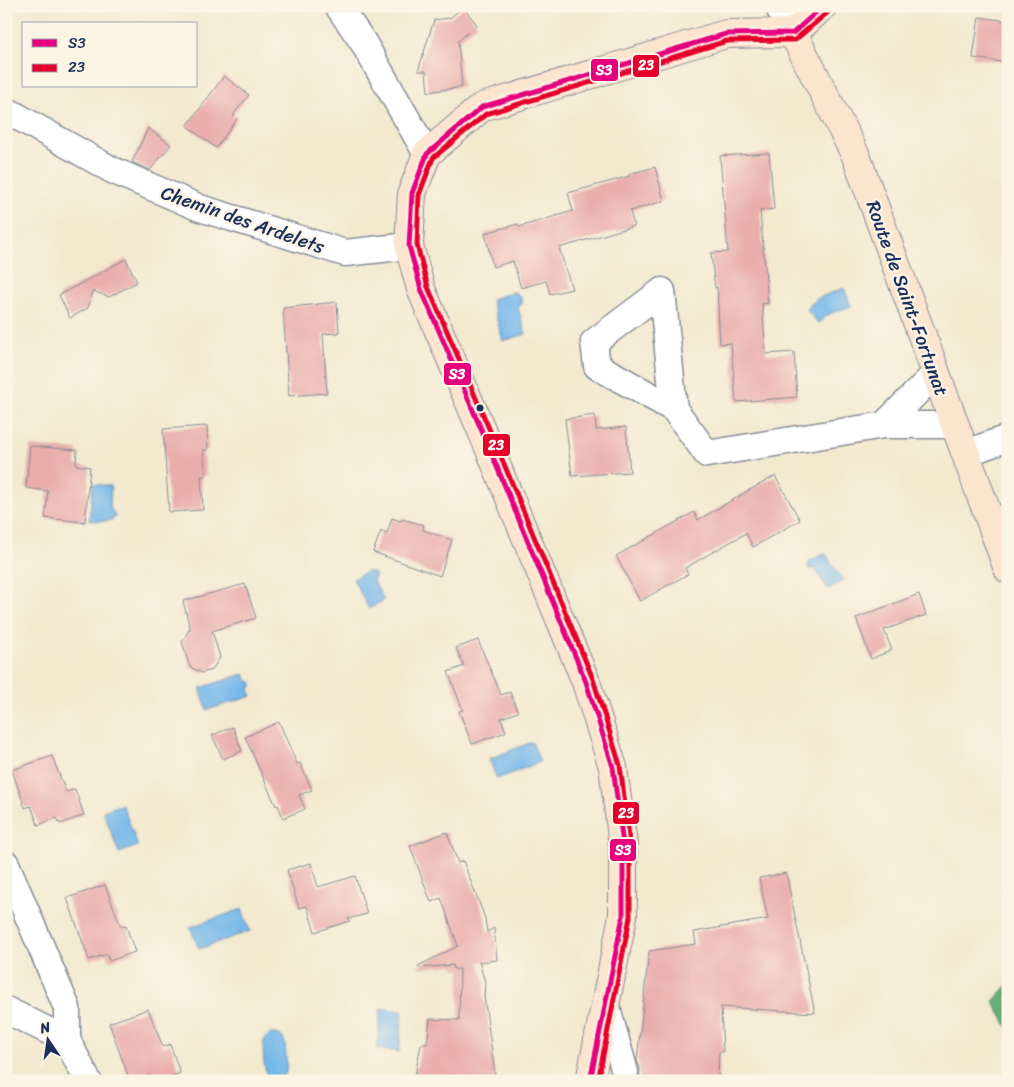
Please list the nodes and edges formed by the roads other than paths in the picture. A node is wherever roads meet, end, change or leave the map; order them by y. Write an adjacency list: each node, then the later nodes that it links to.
1 (338, 6): 6 (street)
2 (778, 6): 4 (street)
3 (823, 6): 4 (street)
4 (793, 33): 6 (street); 8 (street, Route de Saint-Fortunat)
5 (6, 110): 7 (street, Chemin des Ardelets)
6 (427, 154): 7 (street)
7 (409, 246): 16 (street)
8 (936, 373): 10 (street); 11 (street, Route de Saint-Fortunat)
9 (674, 409): 10 (street)
10 (884, 425): 11 (street)
11 (955, 425): 13 (street, Route de Saint-Fortunat)
12 (1008, 438): 13 (street)
13 (966, 453): 14 (street, Route de Saint-Fortunat)
14 (1008, 569)
15 (6, 864): 18 (street)
16 (606, 1005): 20 (street); 21 (street)
17 (6, 1010): 18 (street)
18 (67, 1040): 19 (street)
19 (88, 1081)
20 (590, 1081)
21 (624, 1081)

